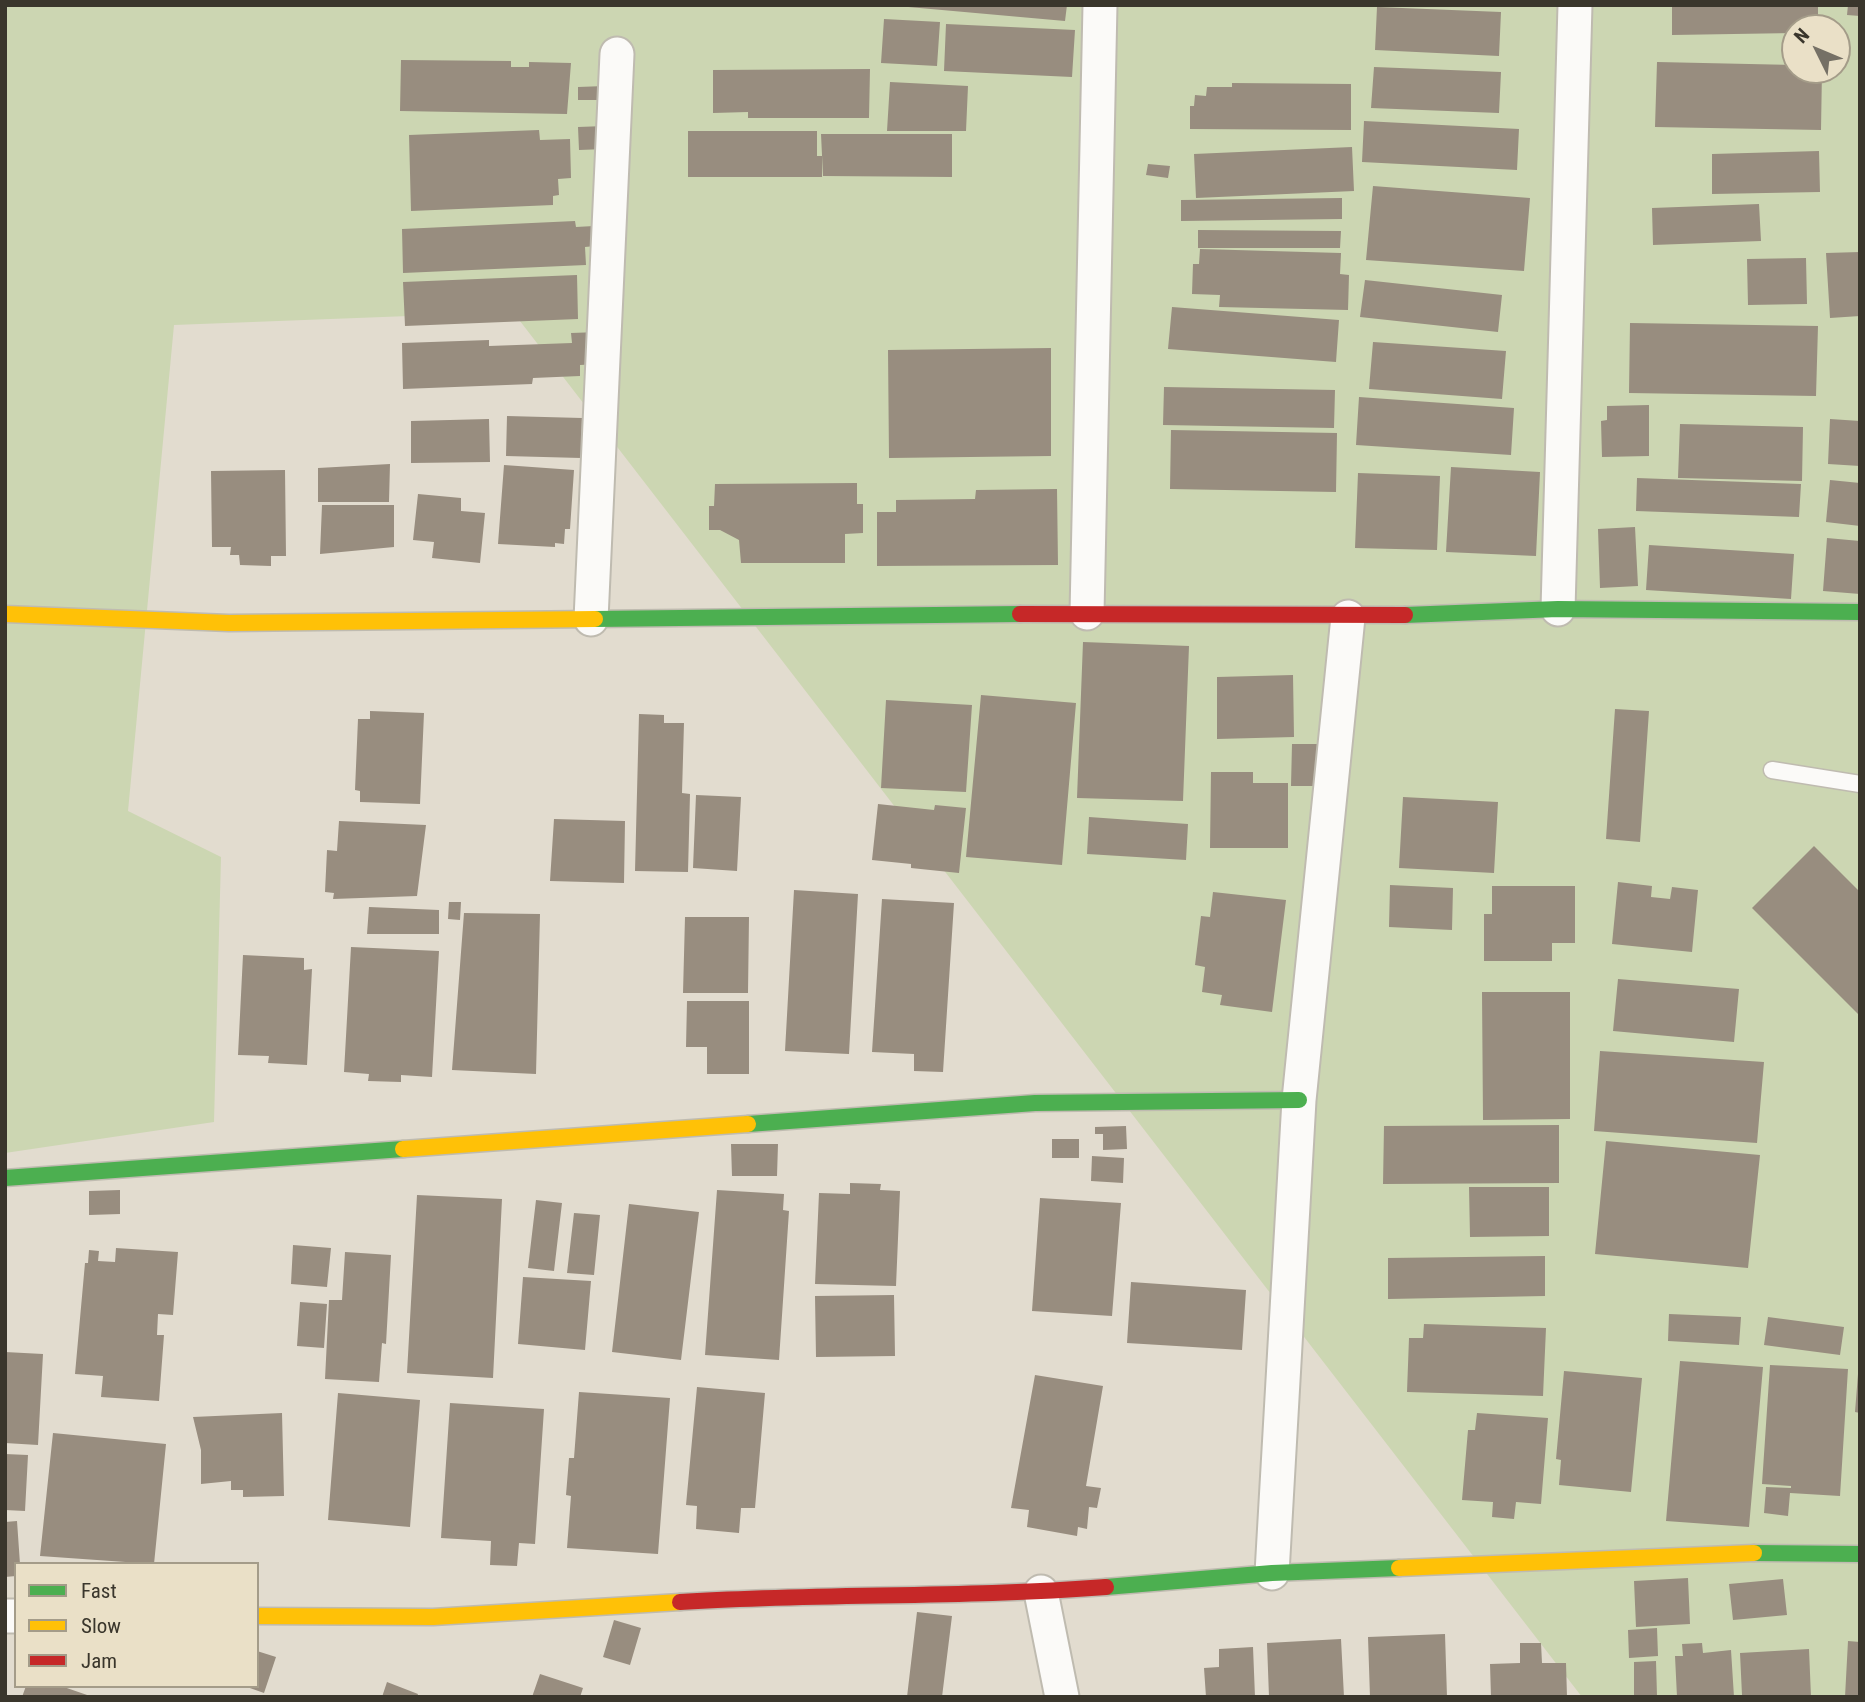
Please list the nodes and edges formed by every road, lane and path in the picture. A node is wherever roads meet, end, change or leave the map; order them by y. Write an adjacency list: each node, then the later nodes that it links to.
1 (1100, 5): 6 (street)
2 (1575, 5): 4 (street)
3 (617, 54): 9 (street)
4 (1558, 609): 5 (street); 8 (street)
5 (1860, 612)
6 (1087, 613): 8 (street); 9 (street)
7 (5, 614): 9 (street)
8 (1348, 617): 12 (street)
9 (591, 619)
10 (1772, 770): 11 (lane)
11 (1860, 784)
12 (1299, 1100): 13 (street); 15 (street)
13 (5, 1178)
14 (1860, 1553): 15 (street)
15 (1272, 1573): 16 (street)
16 (1041, 1592): 17 (street); 18 (street)
17 (259, 1616)
18 (1062, 1697)

